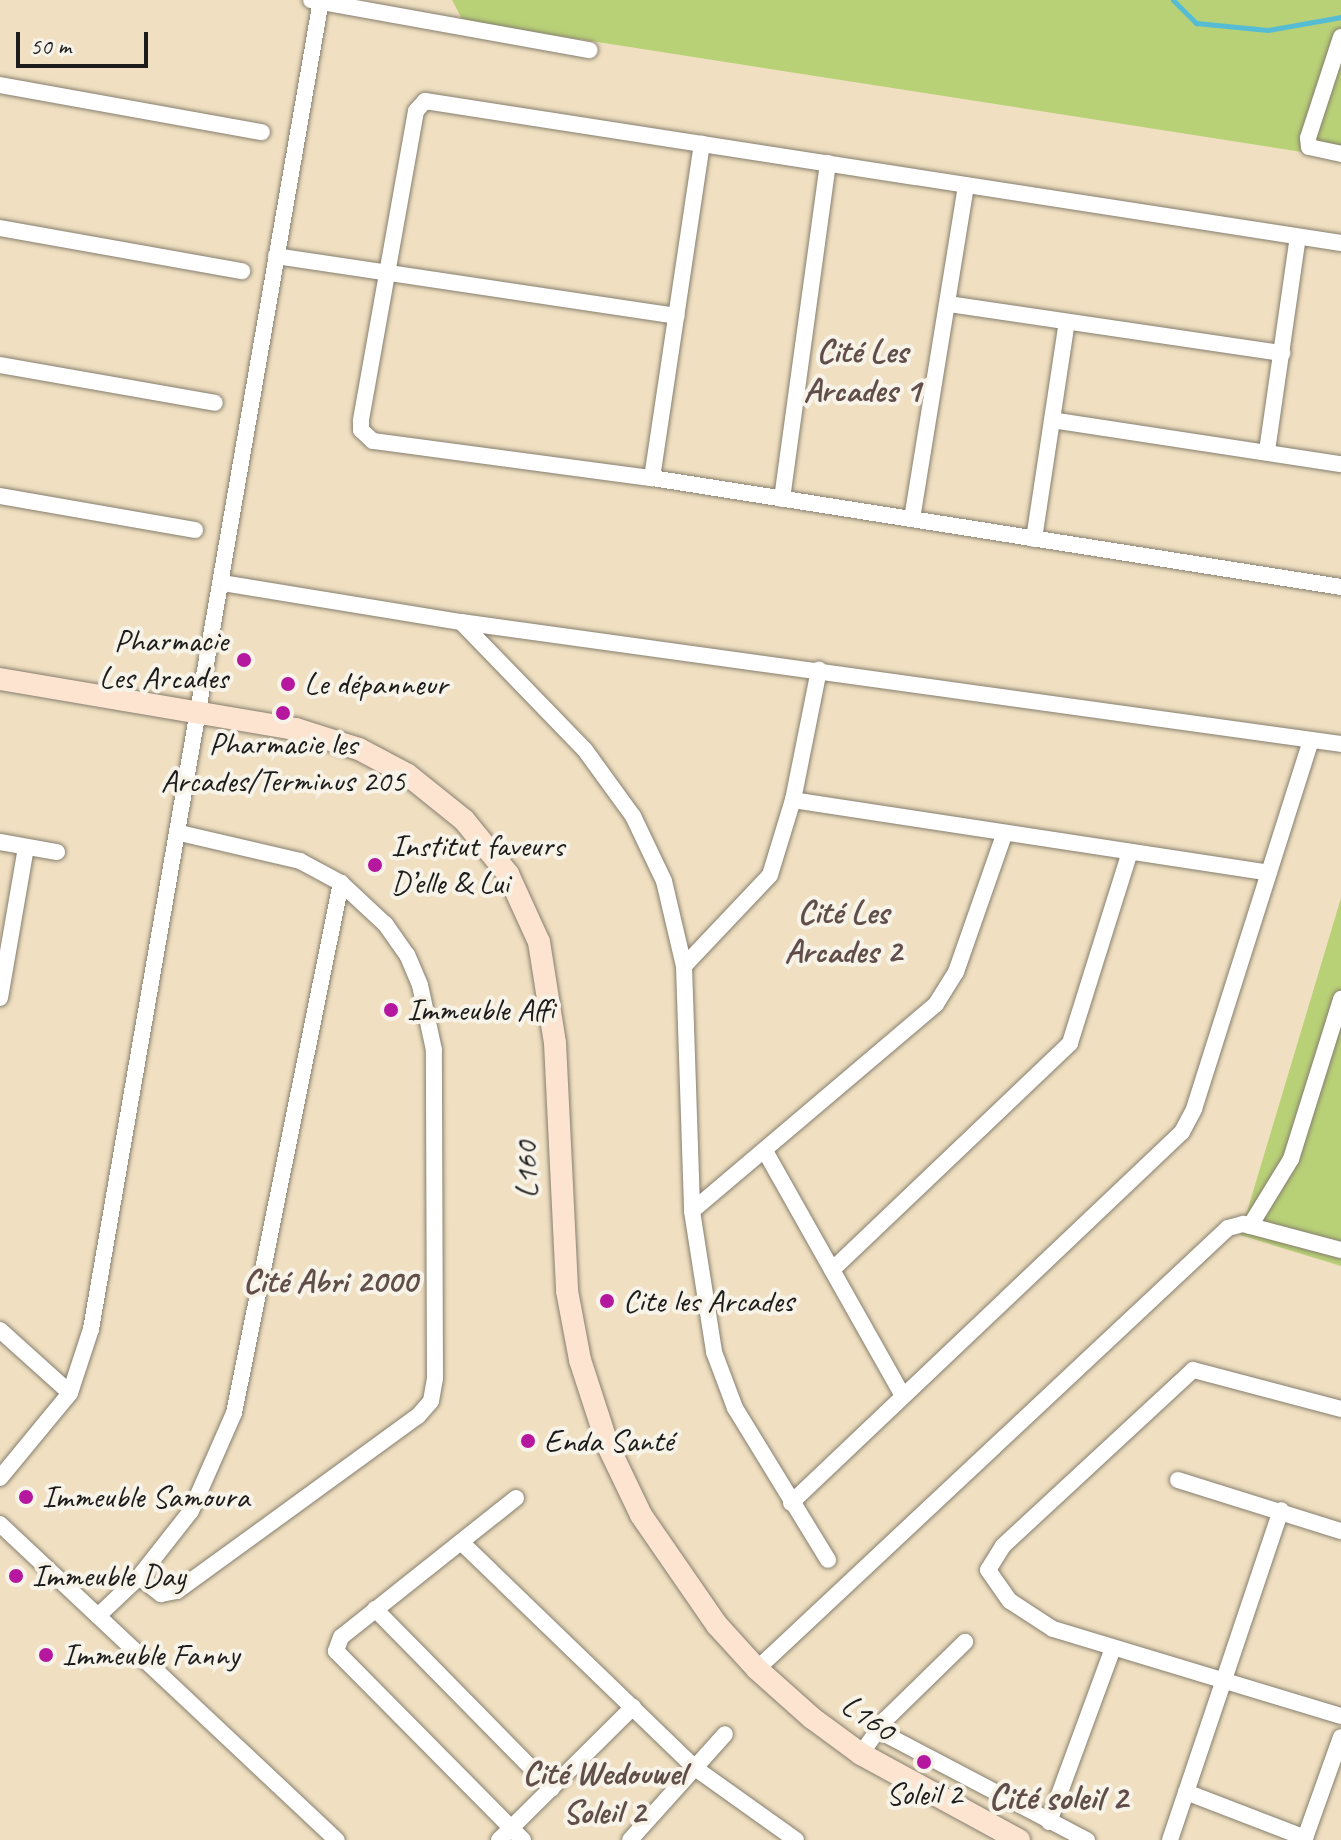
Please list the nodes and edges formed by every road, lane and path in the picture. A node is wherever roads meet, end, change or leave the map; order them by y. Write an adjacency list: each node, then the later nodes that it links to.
1 (317, 1): 3 (street); 13 (street)
2 (1341, 37): 7 (street)
3 (590, 50)
4 (0, 85): 5 (street)
5 (262, 132)
6 (702, 144): 8 (street); 14 (street); 17 (street)
7 (1341, 154)
8 (828, 163): 9 (street); 27 (street)
9 (966, 185): 11 (street); 16 (street)
10 (0, 228): 15 (street)
11 (1298, 237): 12 (street); 19 (street)
12 (1341, 243)
13 (276, 256): 14 (street); 31 (street)
14 (386, 270): 17 (street); 25 (street)
15 (242, 271)
16 (949, 304): 18 (street); 28 (street)
17 (677, 316): 25 (street)
18 (1067, 322): 19 (street); 22 (street)
19 (1282, 353): 23 (street)
20 (0, 365): 21 (street)
21 (215, 403)
22 (1052, 420): 23 (street); 30 (street)
23 (1267, 451): 24 (street)
24 (1341, 464)
25 (652, 478): 27 (street)
26 (0, 496): 29 (street)
27 (782, 499): 28 (street)
28 (912, 519): 30 (street)
29 (195, 530)
30 (1034, 539): 32 (street)
31 (222, 583): 33 (street); 36 (street)
32 (1341, 587)
33 (461, 622): 34 (street); 48 (street)
34 (819, 670): 37 (street); 39 (street)
35 (0, 679): 36 (street, L160)
36 (200, 714): 40 (street); 74 (street, L160)
37 (1311, 740): 38 (street); 46 (street)
38 (1341, 744)
39 (793, 800): 41 (street); 48 (street)
40 (180, 833): 47 (street); 57 (street)
41 (1004, 835): 45 (street); 51 (street)
42 (0, 842): 43 (street)
43 (26, 847): 44 (street); 49 (street)
44 (57, 852)
45 (1130, 852): 46 (street); 55 (street)
46 (1268, 873): 58 (street)
47 (341, 883): 69 (street); 69 (street)
48 (684, 966): 52 (street)
49 (0, 998)
50 (1341, 999): 53 (street)
51 (765, 1151): 52 (street); 55 (street)
52 (692, 1211): 63 (street)
53 (1250, 1226): 54 (street); 74 (street)
54 (1341, 1250)
55 (832, 1270): 58 (street)
56 (0, 1330): 57 (street)
57 (70, 1393): 60 (street)
58 (902, 1394): 63 (street)
59 (1341, 1409): 73 (street)
60 (0, 1478)
61 (1178, 1480): 64 (street)
62 (516, 1498): 67 (street)
63 (791, 1503): 68 (street)
64 (1281, 1510): 66 (street); 75 (street)
65 (0, 1524): 71 (street)
66 (1341, 1531)
67 (461, 1542): 70 (street); 76 (street)
68 (828, 1560)
69 (139, 1577): 71 (street)
70 (375, 1609): 83 (street); 86 (street)
71 (99, 1615): 87 (street)
72 (965, 1642): 78 (street)
73 (1113, 1648): 75 (street); 85 (street)
74 (757, 1669): 81 (street, L160)
75 (1225, 1680): 77 (street); 84 (street)
76 (633, 1707): 82 (street); 83 (street)
77 (1341, 1716)
78 (879, 1731): 81 (street); 85 (street)
79 (725, 1734): 82 (street)
80 (1341, 1737): 84 (street)
81 (861, 1754): 90 (street, L160)
82 (695, 1768): 88 (street); 89 (street)
83 (552, 1789): 86 (street)
84 (1186, 1792): 92 (street)
85 (1049, 1822): 91 (street)
86 (511, 1836)
87 (337, 1840)
88 (630, 1840)
89 (796, 1840)
90 (1019, 1840)
91 (1087, 1840)
92 (1170, 1840)

